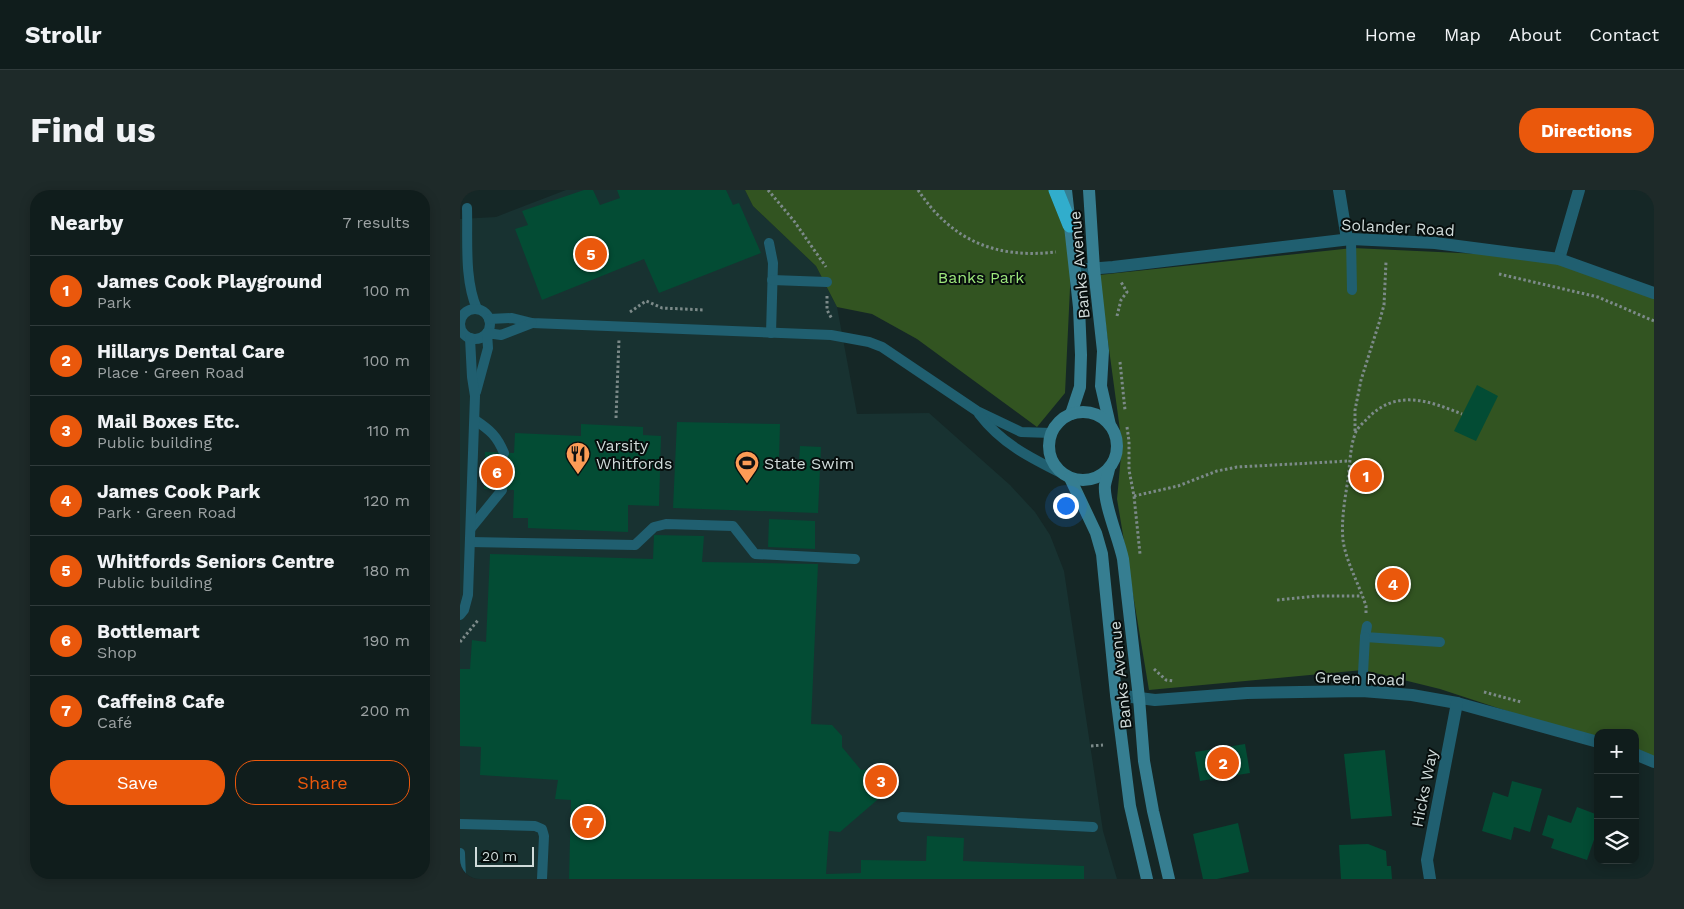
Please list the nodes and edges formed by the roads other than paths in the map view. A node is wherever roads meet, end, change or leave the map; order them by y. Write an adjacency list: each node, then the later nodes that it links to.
1 (1056, 190): 7 (highway)
2 (1066, 190): 7 (street, Banks Avenue)
3 (1089, 190): 11 (street, Banks Avenue)
4 (1339, 190): 8 (street)
5 (1579, 190): 10 (street)
6 (467, 208): 17 (lane)
7 (1070, 225): 12 (street, Banks Avenue)
8 (1349, 239): 10 (street, Solander Road); 11 (street, Solander Road); 15 (lane)
9 (769, 243): 13 (lane)
10 (1559, 259): 16 (street, Solander Road)
11 (1094, 268): 12 (street, Solander Road); 30 (street, Banks Avenue)
12 (1075, 270): 28 (street, Banks Avenue)
13 (772, 280): 14 (lane); 22 (lane)
14 (827, 282)
15 (1352, 290)
16 (1654, 293)
17 (468, 310): 18 (lane); 20 (lane)
18 (489, 319): 19 (lane); 21 (lane)
19 (532, 323): 22 (lane); 23 (lane)
20 (461, 330): 24 (lane)
21 (487, 333): 23 (lane); 24 (lane); 25 (lane)
22 (771, 333): 27 (lane)
23 (501, 335): 25 (lane)
24 (470, 338): 26 (lane)
25 (488, 348): 26 (lane)
26 (475, 396): 29 (lane)
27 (977, 411): 31 (lane); 34 (lane)
28 (1071, 414): 30 (street); 31 (street)
29 (474, 420): 32 (lane); 36 (lane)
30 (1110, 425): 33 (street)
31 (1051, 433): 34 (street)
32 (504, 453)
33 (1109, 469): 34 (street); 45 (street, Banks Avenue)
34 (1066, 475): 44 (street, Banks Avenue)
35 (502, 490): 36 (lane)
36 (471, 528): 37 (lane)
37 (470, 542): 38 (lane); 39 (lane)
38 (855, 559)
39 (460, 614)
40 (1367, 626): 41 (lane)
41 (1365, 637): 42 (lane); 43 (lane)
42 (1440, 642)
43 (1362, 691): 45 (street, Green Road); 46 (street, Green Road)
44 (1116, 695): 45 (street, Green Road); 56 (street, Banks Avenue)
45 (1139, 698): 57 (street, Banks Avenue)
46 (1457, 703): 47 (street, Green Road); 58 (street, Hicks Way)
47 (1594, 741)
48 (1639, 756): 49 (street)
49 (1654, 762)
50 (902, 817): 52 (lane)
51 (460, 824): 55 (lane)
52 (1093, 826)
53 (460, 853): 54 (lane)
54 (461, 879)
55 (542, 879)
56 (1147, 879)
57 (1169, 879)
58 (1430, 879)

